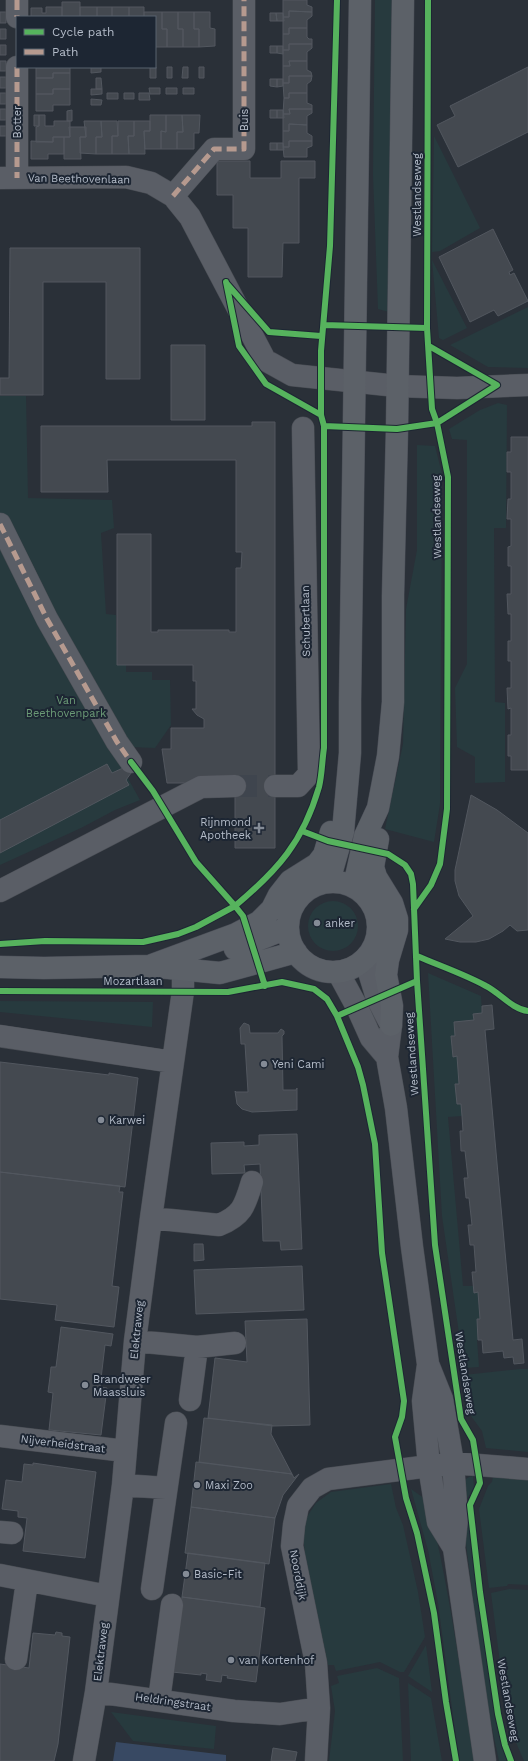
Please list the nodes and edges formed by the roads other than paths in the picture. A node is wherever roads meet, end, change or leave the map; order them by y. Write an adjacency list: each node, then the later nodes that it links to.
1 (17, 0): 5 (street)
2 (244, 0): 8 (street, Buis)
3 (360, 0): 9 (main road)
4 (403, 0): 11 (main road, Westlandseweg)
5 (17, 16)
6 (17, 68): 7 (street, Botter)
7 (9, 178): 8 (street, Van Beethovenlaan)
8 (173, 196): 9 (street, Van Beethovenlaan)
9 (354, 382): 11 (street, Van Beethovenlaan); 17 (main road)
10 (528, 385): 11 (street, Van Beethovenlaan)
11 (397, 386): 18 (main road, Westlandseweg)
12 (303, 428): 16 (street, Schubertlaan)
13 (0, 524): 14 (street)
14 (131, 762)
15 (235, 786): 21 (street)
16 (275, 786)
17 (346, 796): 19 (main road); 25 (main road)
18 (378, 808): 20 (main road, Westlandseweg); 29 (main road)
19 (329, 881): 20 (main road); 22 (main road)
20 (354, 886): 24 (main road)
21 (0, 891)
22 (287, 928): 23 (main road); 27 (main road, Mozartlaan)
23 (296, 952): 27 (main road, Mozartlaan); 28 (main road)
24 (365, 959): 28 (main road); 29 (street, Westlandseweg)
25 (148, 966): 26 (main road, Mozartlaan); 27 (main road, Mozartlaan)
26 (0, 967)
27 (183, 970): 32 (street, Elektraweg)
28 (338, 972): 31 (street)
29 (391, 1024): 31 (street, Westlandseweg)
30 (0, 1036): 32 (street)
31 (387, 1057): 38 (street, Westlandseweg)
32 (173, 1062): 34 (street, Elektraweg)
33 (252, 1182): 34 (street)
34 (150, 1218): 35 (street, Elektraweg)
35 (135, 1341): 37 (street); 42 (street, Elektraweg)
36 (235, 1343): 37 (street)
37 (197, 1347): 39 (street)
38 (428, 1364): 43 (street, Westlandseweg); 44 (street, Westlandseweg)
39 (190, 1400)
40 (176, 1422): 47 (street)
41 (0, 1436): 42 (street, Nijverheidstraat)
42 (125, 1451): 46 (street, Elektraweg)
43 (452, 1463): 44 (street, Noorddijk); 45 (street, Noorddijk); 48 (street, Westlandseweg)
44 (429, 1466): 48 (street, Westlandseweg); 57 (street, Noorddijk)
45 (528, 1469)
46 (123, 1485): 47 (street); 52 (street, Elektraweg)
47 (166, 1488): 51 (street)
48 (454, 1548): 60 (street, Westlandseweg)
49 (0, 1575): 50 (street)
50 (27, 1580): 52 (street); 54 (street)
51 (152, 1589)
52 (108, 1596): 55 (street, Elektraweg)
53 (172, 1605): 56 (street)
54 (16, 1659)
55 (96, 1692): 56 (street, Heldringstraat); 58 (street)
56 (159, 1700): 57 (street, Heldringstraat)
57 (319, 1708): 59 (street, Noorddijk)
58 (84, 1761)
59 (316, 1761)
60 (485, 1761)

